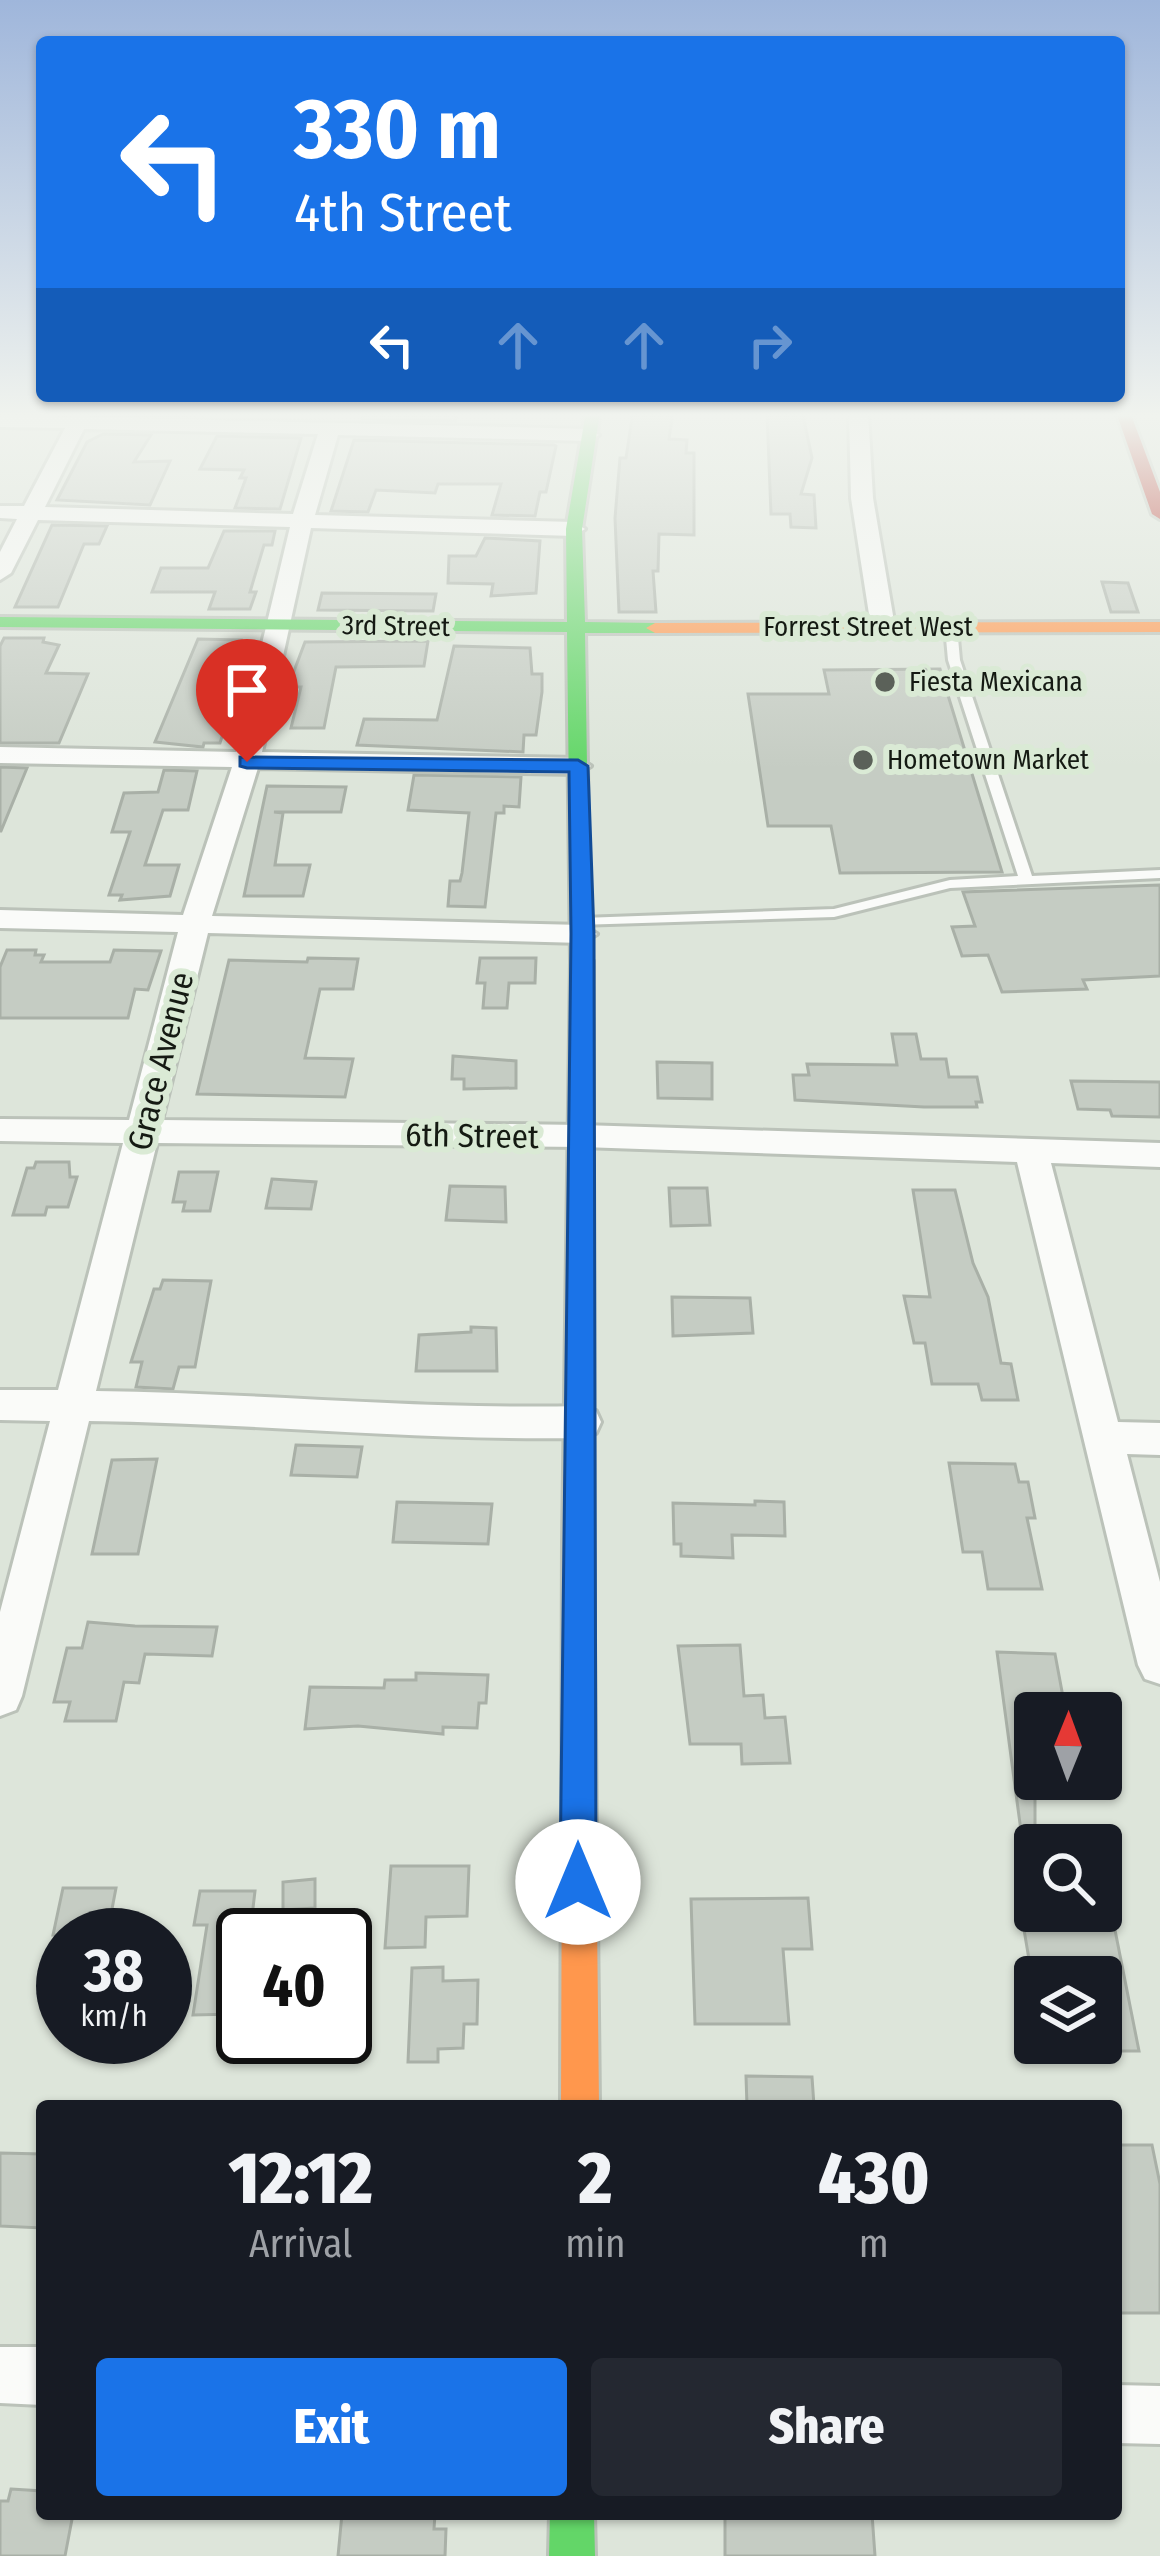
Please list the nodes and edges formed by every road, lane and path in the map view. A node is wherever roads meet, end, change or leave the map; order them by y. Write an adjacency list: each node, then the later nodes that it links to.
1 (22, 531): 5 (street)
2 (299, 531): 7 (street, Grace Avenue)
3 (574, 531): 11 (street)
4 (867, 531): 8 (street)
5 (0, 573)
6 (0, 622): 7 (street, 3rd Street)
7 (276, 625): 11 (street, 3rd Street); 13 (street, Grace Avenue)
8 (883, 627): 9 (street, Forrest Street West); 11 (street, Forrest Street West)
9 (951, 627): 10 (street, Forrest Street West); 16 (lane)
10 (1160, 627)
11 (576, 628): 14 (street)
12 (0, 755): 13 (street)
13 (247, 762): 14 (street); 18 (street, Grace Avenue)
14 (578, 766): 19 (street)
15 (1160, 874): 16 (lane)
16 (1026, 879): 19 (lane)
17 (0, 919): 18 (street)
18 (196, 921): 19 (street); 21 (street, Grace Avenue)
19 (582, 928): 22 (street)
20 (0, 1130): 21 (street, 6th Street)
21 (141, 1132): 22 (street, 6th Street); 26 (street, Grace Avenue)
22 (582, 1136): 23 (street, 6th Street); 27 (street)
23 (1031, 1152): 24 (street, 6th Street); 28 (street)
24 (1160, 1155)
25 (0, 1406): 26 (street)
26 (74, 1406): 27 (street); 31 (street, Grace Avenue)
27 (582, 1422): 32 (street)
28 (1103, 1437): 29 (street); 30 (street)
29 (1160, 1439)
30 (1160, 1665)
31 (0, 1696)
32 (580, 2100)
33 (0, 2375): 34 (street)
34 (36, 2376)
35 (1122, 2414): 36 (street)
36 (1160, 2415)
37 (572, 2520): 38 (street)
38 (572, 2556)

